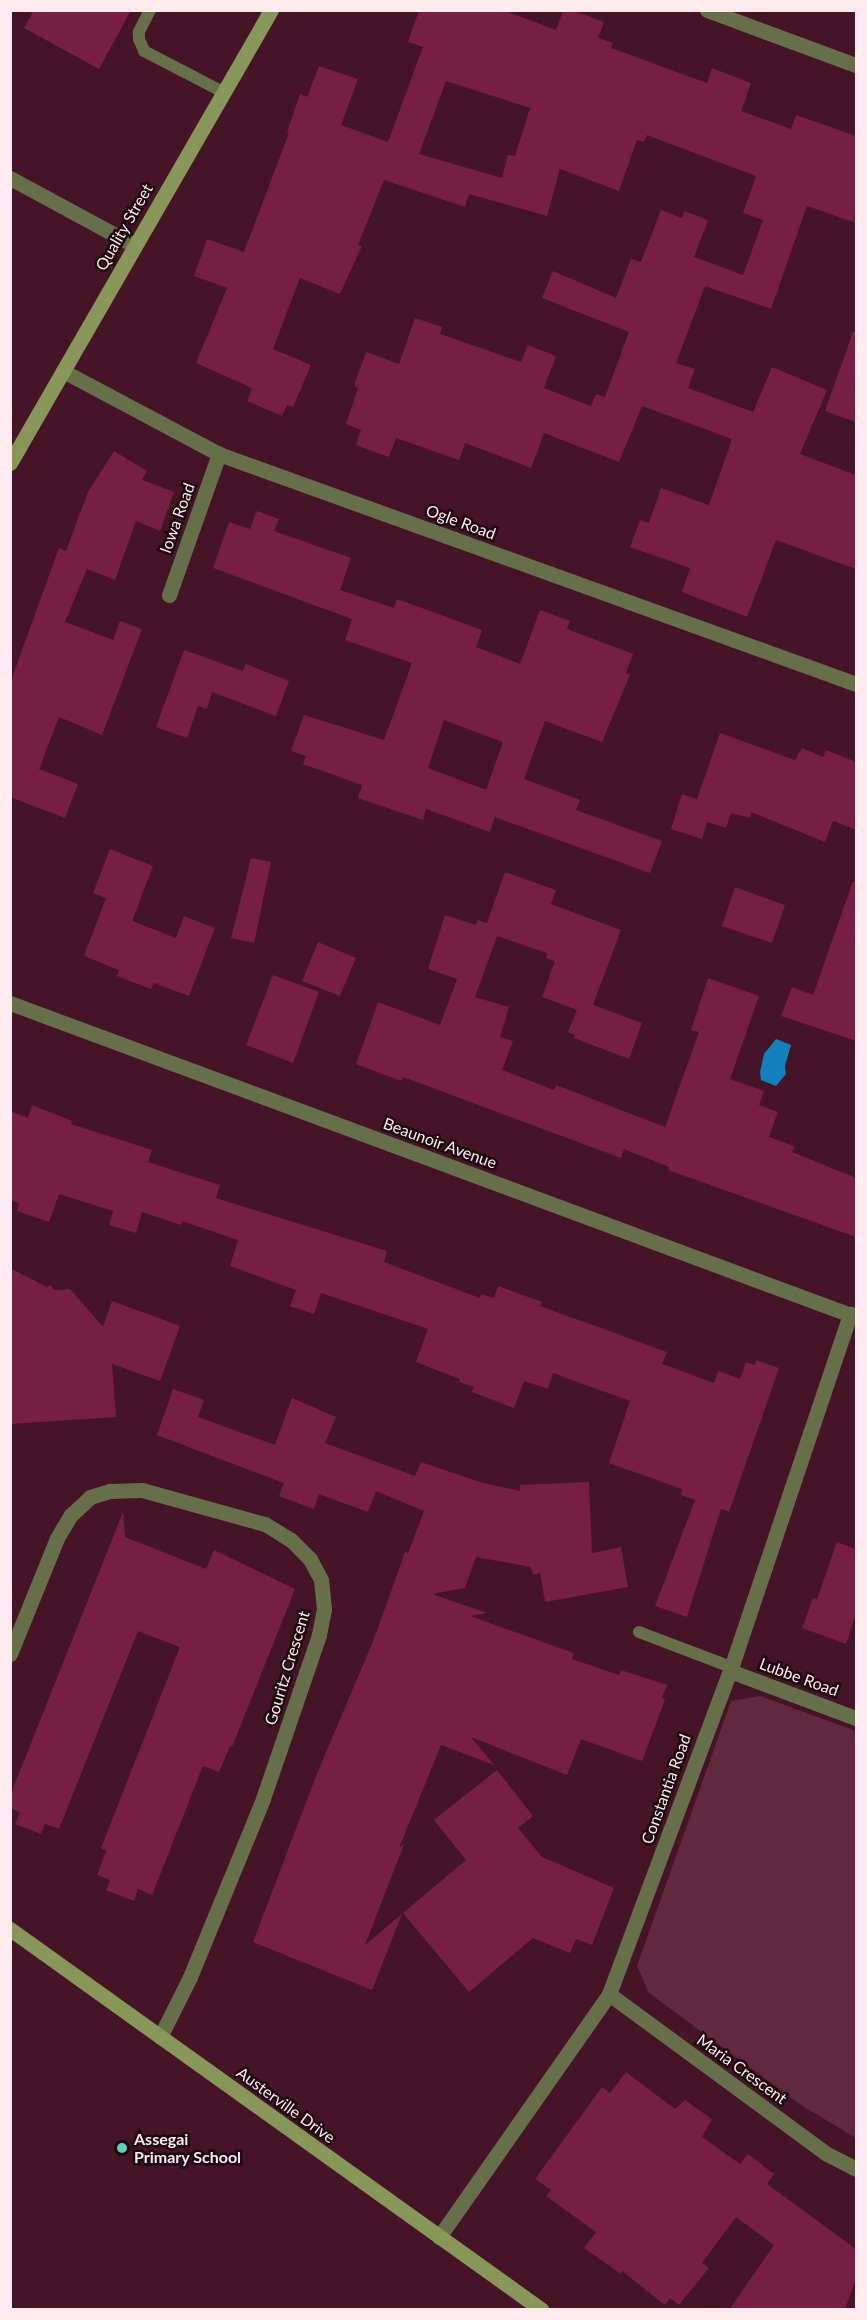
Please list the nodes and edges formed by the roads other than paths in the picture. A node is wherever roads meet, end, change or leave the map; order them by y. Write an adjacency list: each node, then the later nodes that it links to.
1 (150, 10): 5 (lane)
2 (271, 10): 5 (street, Quality Street)
3 (707, 10): 4 (street)
4 (856, 65)
5 (223, 92): 7 (street, Quality Street)
6 (10, 178): 7 (street)
7 (134, 245): 8 (street, Quality Street)
8 (63, 371): 9 (street, Ogle Road); 10 (street, Quality Street)
9 (219, 454): 11 (street, Iowa Road); 12 (street, Ogle Road)
10 (10, 463)
11 (169, 595)
12 (856, 684)
13 (10, 1003): 14 (street, Beaunoir Avenue)
14 (853, 1316): 17 (street, Constantia Road)
15 (639, 1632): 17 (lane)
16 (10, 1654): 21 (street, Gouritz Crescent)
17 (730, 1669): 18 (street, Lubbe Road); 20 (street, Constantia Road)
18 (856, 1718)
19 (10, 1929): 21 (street, Austerville Drive)
20 (609, 1994): 22 (street, Maria Crescent); 23 (street, Constantia Road)
21 (160, 2037): 23 (street, Austerville Drive)
22 (856, 2169)
23 (439, 2237): 24 (street, Austerville Drive)
24 (542, 2310)

